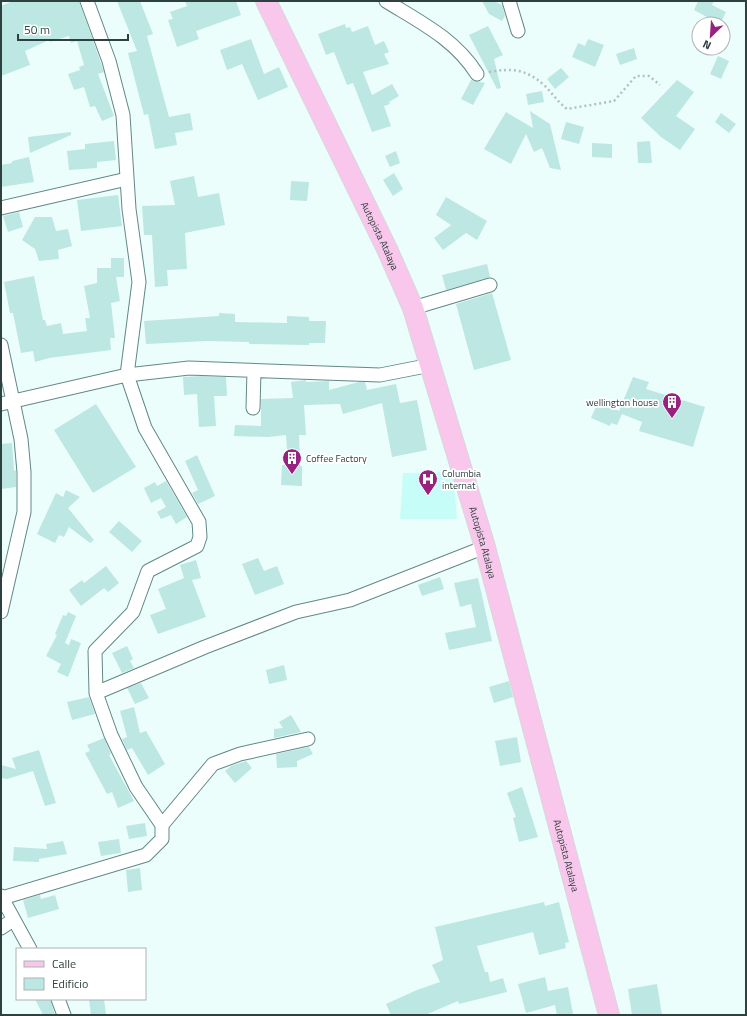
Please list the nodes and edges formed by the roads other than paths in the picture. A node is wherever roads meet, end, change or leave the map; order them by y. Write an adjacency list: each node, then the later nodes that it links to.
1 (87, 1): 7 (street)
2 (266, 1): 10 (main road, Autopista Atalaya)
3 (386, 1): 6 (street)
4 (509, 1): 5 (street)
5 (518, 31)
6 (477, 74)
7 (127, 179): 8 (street); 14 (street)
8 (1, 208)
9 (490, 285): 10 (street)
10 (413, 308): 12 (main road, Autopista Atalaya)
11 (1, 345): 15 (street)
12 (431, 365): 13 (street); 18 (main road, Autopista Atalaya)
13 (254, 370): 14 (street); 17 (street)
14 (127, 375): 15 (street); 20 (street)
15 (14, 402): 16 (street); 19 (street)
16 (1, 404)
17 (253, 408)
18 (485, 546): 20 (street); 29 (main road, Autopista Atalaya)
19 (1, 612)
20 (96, 693): 22 (street)
21 (308, 739): 22 (street)
22 (162, 825): 23 (street)
23 (2, 897): 24 (street)
24 (13, 920): 25 (street); 26 (street)
25 (1, 928)
26 (29, 948)
27 (58, 1000): 28 (street)
28 (64, 1015)
29 (609, 1015)

